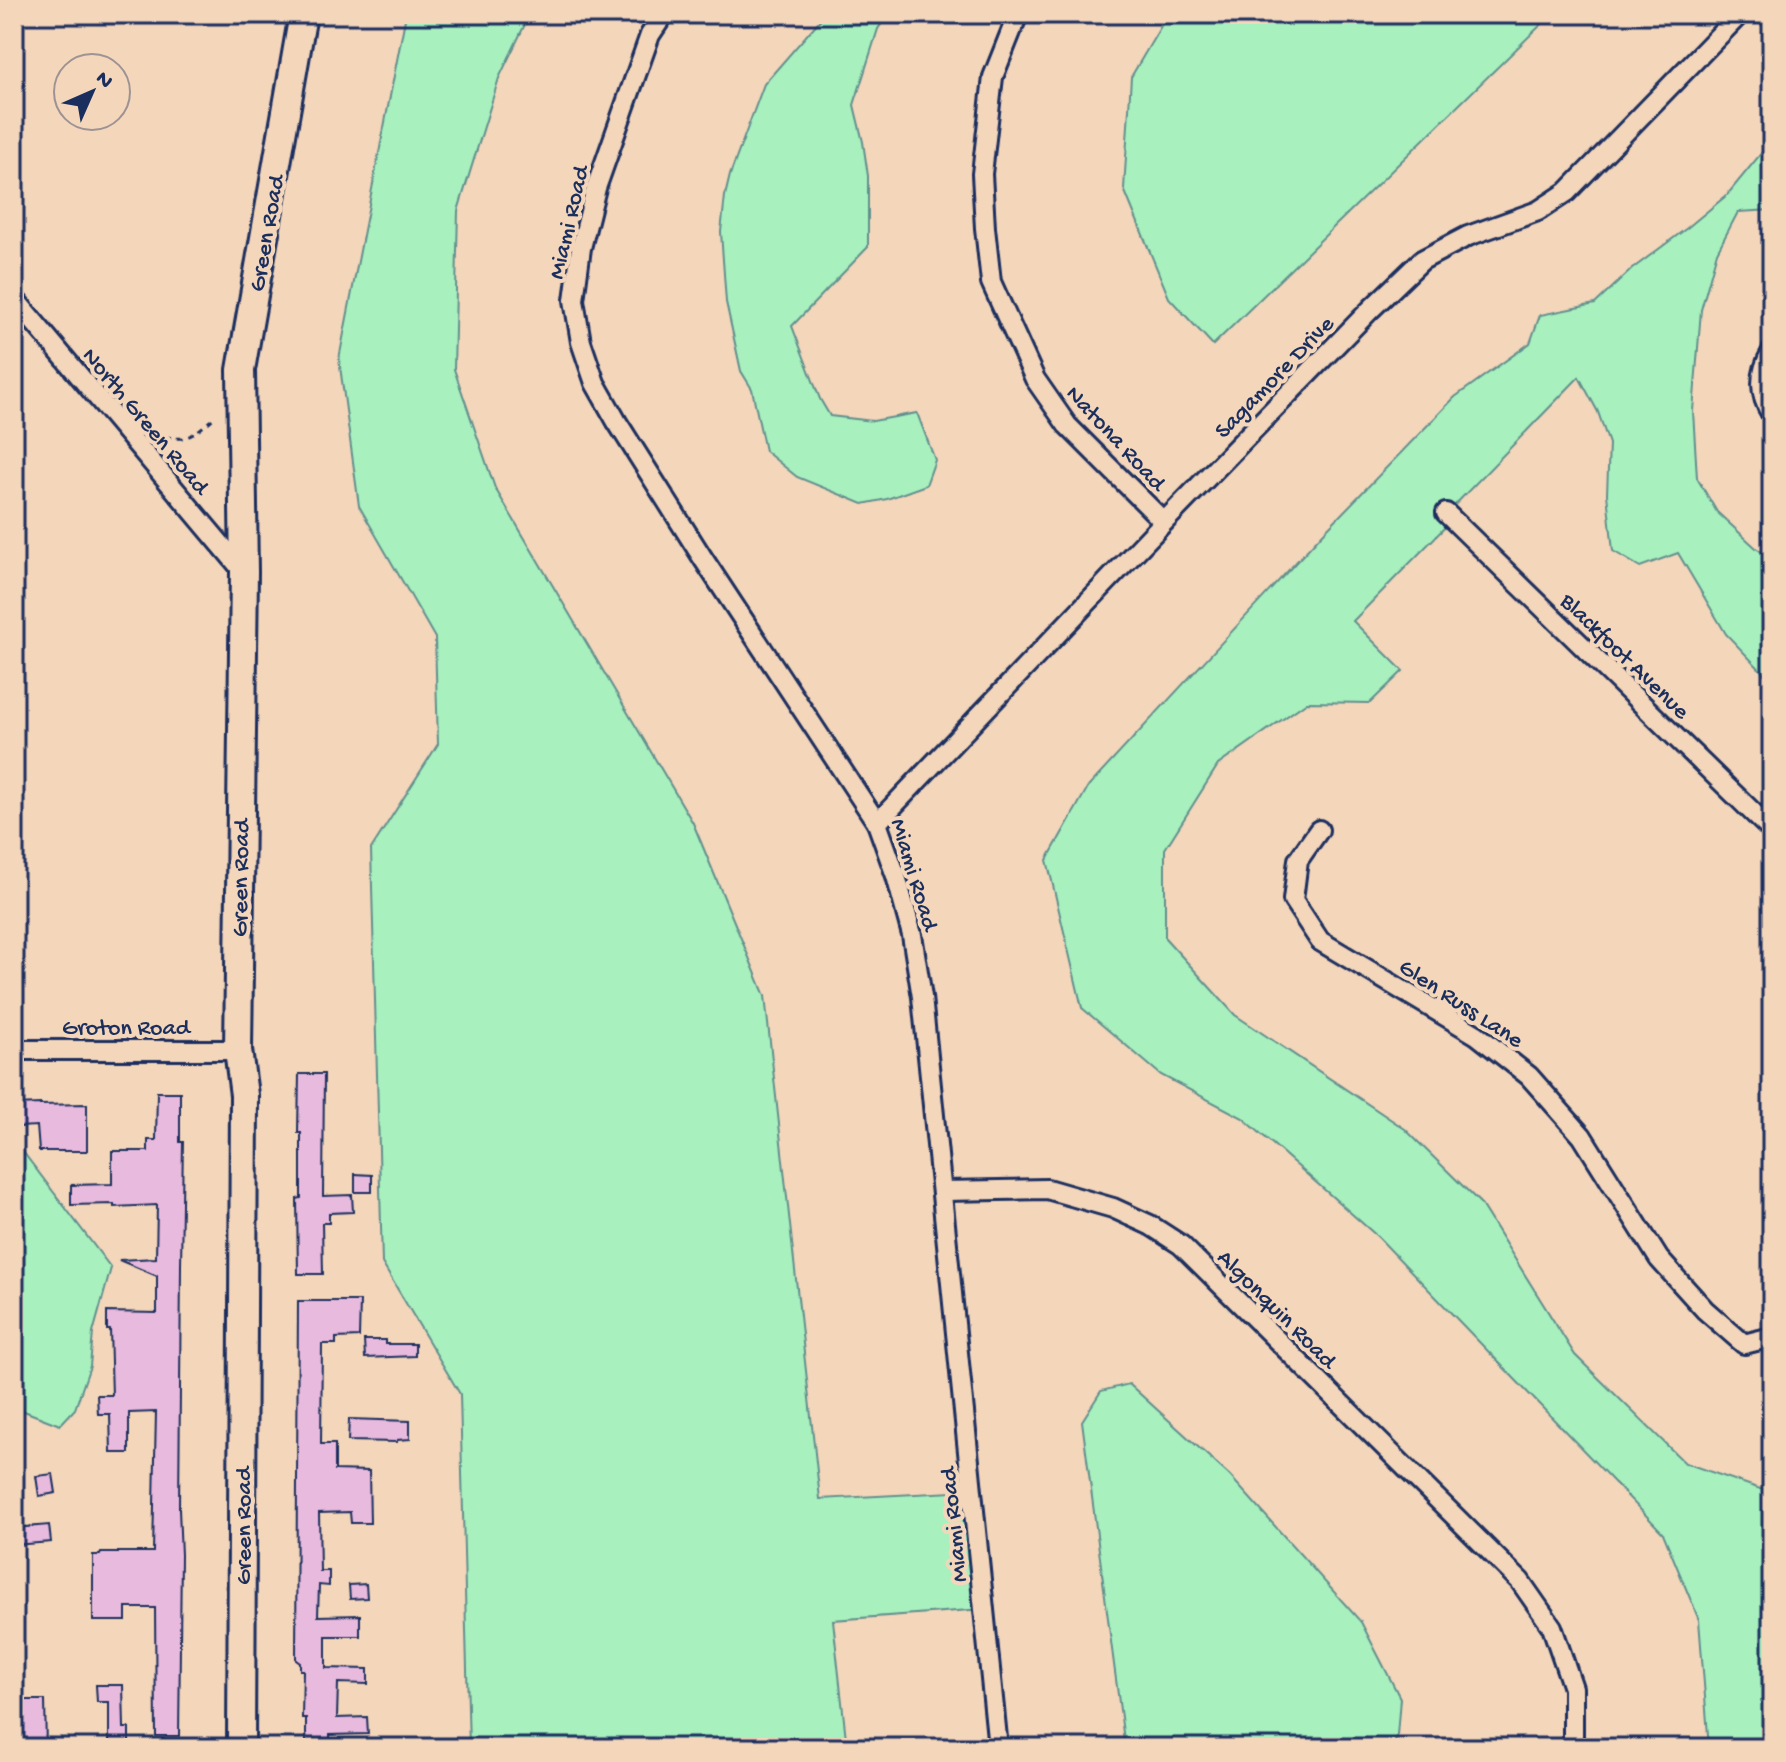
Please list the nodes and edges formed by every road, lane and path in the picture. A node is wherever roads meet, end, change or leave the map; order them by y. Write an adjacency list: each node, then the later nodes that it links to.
1 (303, 14): 12 (main road, Green Road)
2 (664, 14): 13 (street, Miami Road)
3 (1018, 14): 11 (street, Natona Road)
4 (1740, 14): 11 (street, Sagamore Drive)
5 (14, 298): 12 (street, North Green Road)
6 (1771, 352): 7 (street)
7 (1772, 415)
8 (216, 416): 9 (path)
9 (153, 434)
10 (1446, 513): 15 (street, Blackfoot Avenue)
11 (1164, 522): 13 (street, Sagamore Drive)
12 (244, 572): 17 (main road, Green Road)
13 (877, 823): 18 (street, Miami Road)
14 (1319, 830): 19 (street, Glen Russ Lane)
15 (1772, 831)
16 (14, 1050): 17 (street, Groton Road)
17 (238, 1050): 20 (main road, Green Road)
18 (943, 1191): 21 (street, Miami Road); 22 (street, Algonquin Road)
19 (1772, 1337)
20 (241, 1748)
21 (998, 1748)
22 (1573, 1748)

